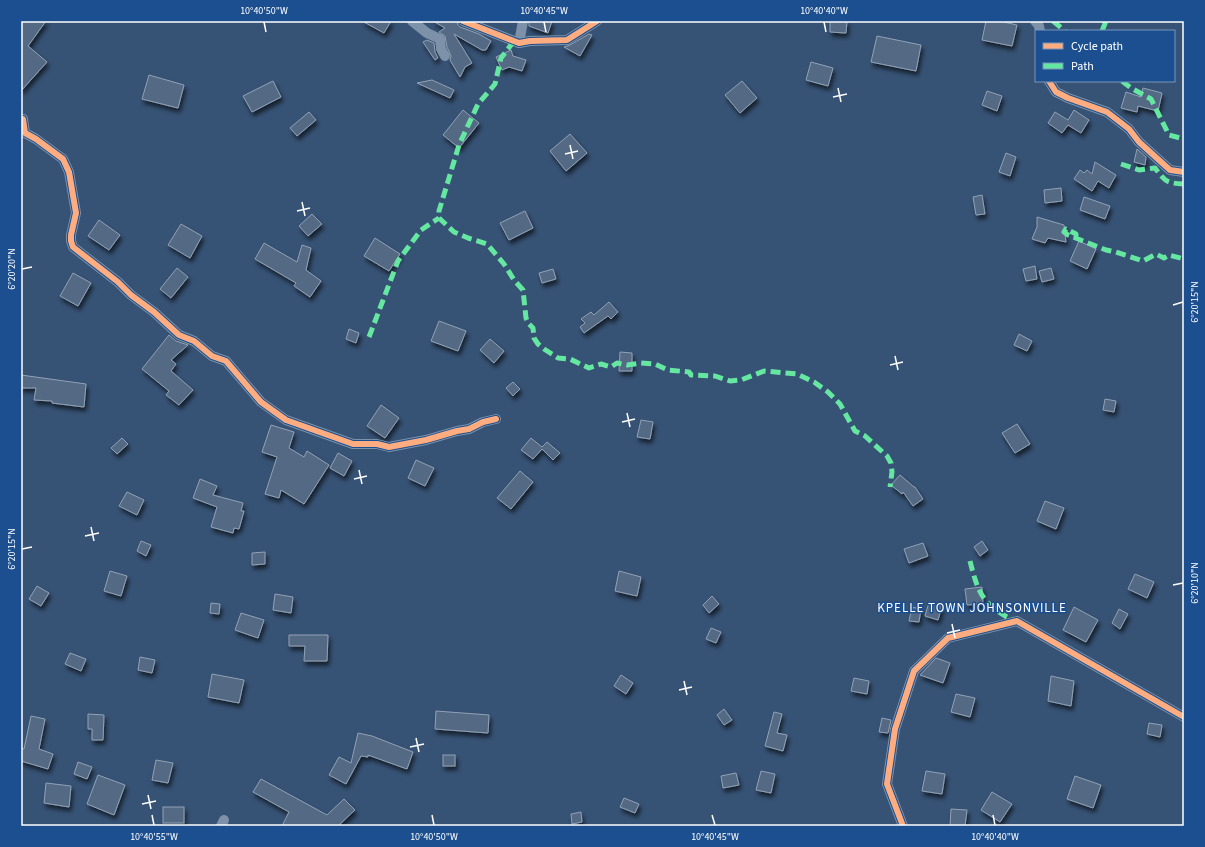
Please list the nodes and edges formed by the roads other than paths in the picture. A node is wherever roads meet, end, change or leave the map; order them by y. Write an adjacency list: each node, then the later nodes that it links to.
1 (412, 21): 8 (street)
2 (463, 21): 7 (street)
3 (523, 21): 7 (street)
4 (597, 21): 7 (street)
5 (1035, 21): 6 (street)
6 (1040, 30)
7 (519, 43)
8 (445, 56)
9 (1050, 82): 11 (street)
10 (21, 119): 12 (street)
11 (1184, 172)
12 (496, 420)
13 (1184, 716): 14 (street)
14 (903, 826)

